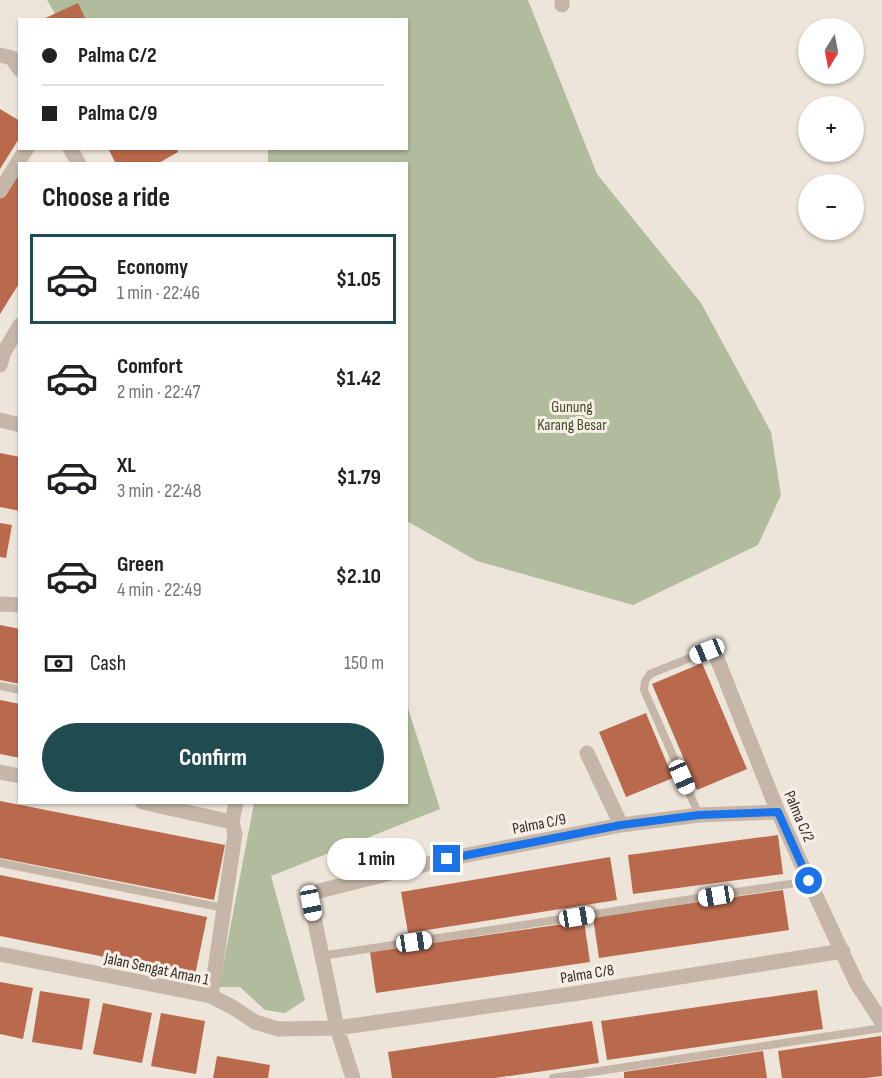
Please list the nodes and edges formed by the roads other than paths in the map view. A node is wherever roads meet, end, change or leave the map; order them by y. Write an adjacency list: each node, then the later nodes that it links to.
1 (0, 55): 2 (street)
2 (18, 67)
3 (18, 162): 4 (street)
4 (0, 190)
5 (18, 328): 6 (street)
6 (0, 365)
7 (0, 420): 8 (street)
8 (18, 424)
9 (0, 604): 10 (street)
10 (18, 604)
11 (712, 652): 19 (street, Palma C/2); 20 (lane)
12 (0, 686): 13 (lane)
13 (18, 690)
14 (587, 753): 22 (street)
15 (0, 772): 16 (street)
16 (18, 776)
17 (151, 804): 21 (street)
18 (236, 804): 21 (street)
19 (778, 812): 20 (street, Palma C/9); 24 (street, Palma C/2)
20 (699, 815): 22 (street, Palma C/9)
21 (232, 822): 25 (street)
22 (621, 825): 28 (street, Palma C/9)
23 (0, 863): 25 (lane)
24 (809, 881): 26 (street, Palma C/2); 28 (lane)
25 (224, 908): 29 (street)
26 (843, 951): 30 (street, Palma C/2); 31 (street, Palma C/8)
27 (0, 954): 29 (street, Jalan Sengat Aman 1)
28 (321, 956): 31 (street)
29 (211, 996): 31 (street, Jalan Sengat Aman 1)
30 (882, 1022)
31 (337, 1028): 33 (street)
32 (882, 1028): 34 (lane)
33 (353, 1078)
34 (553, 1078)

